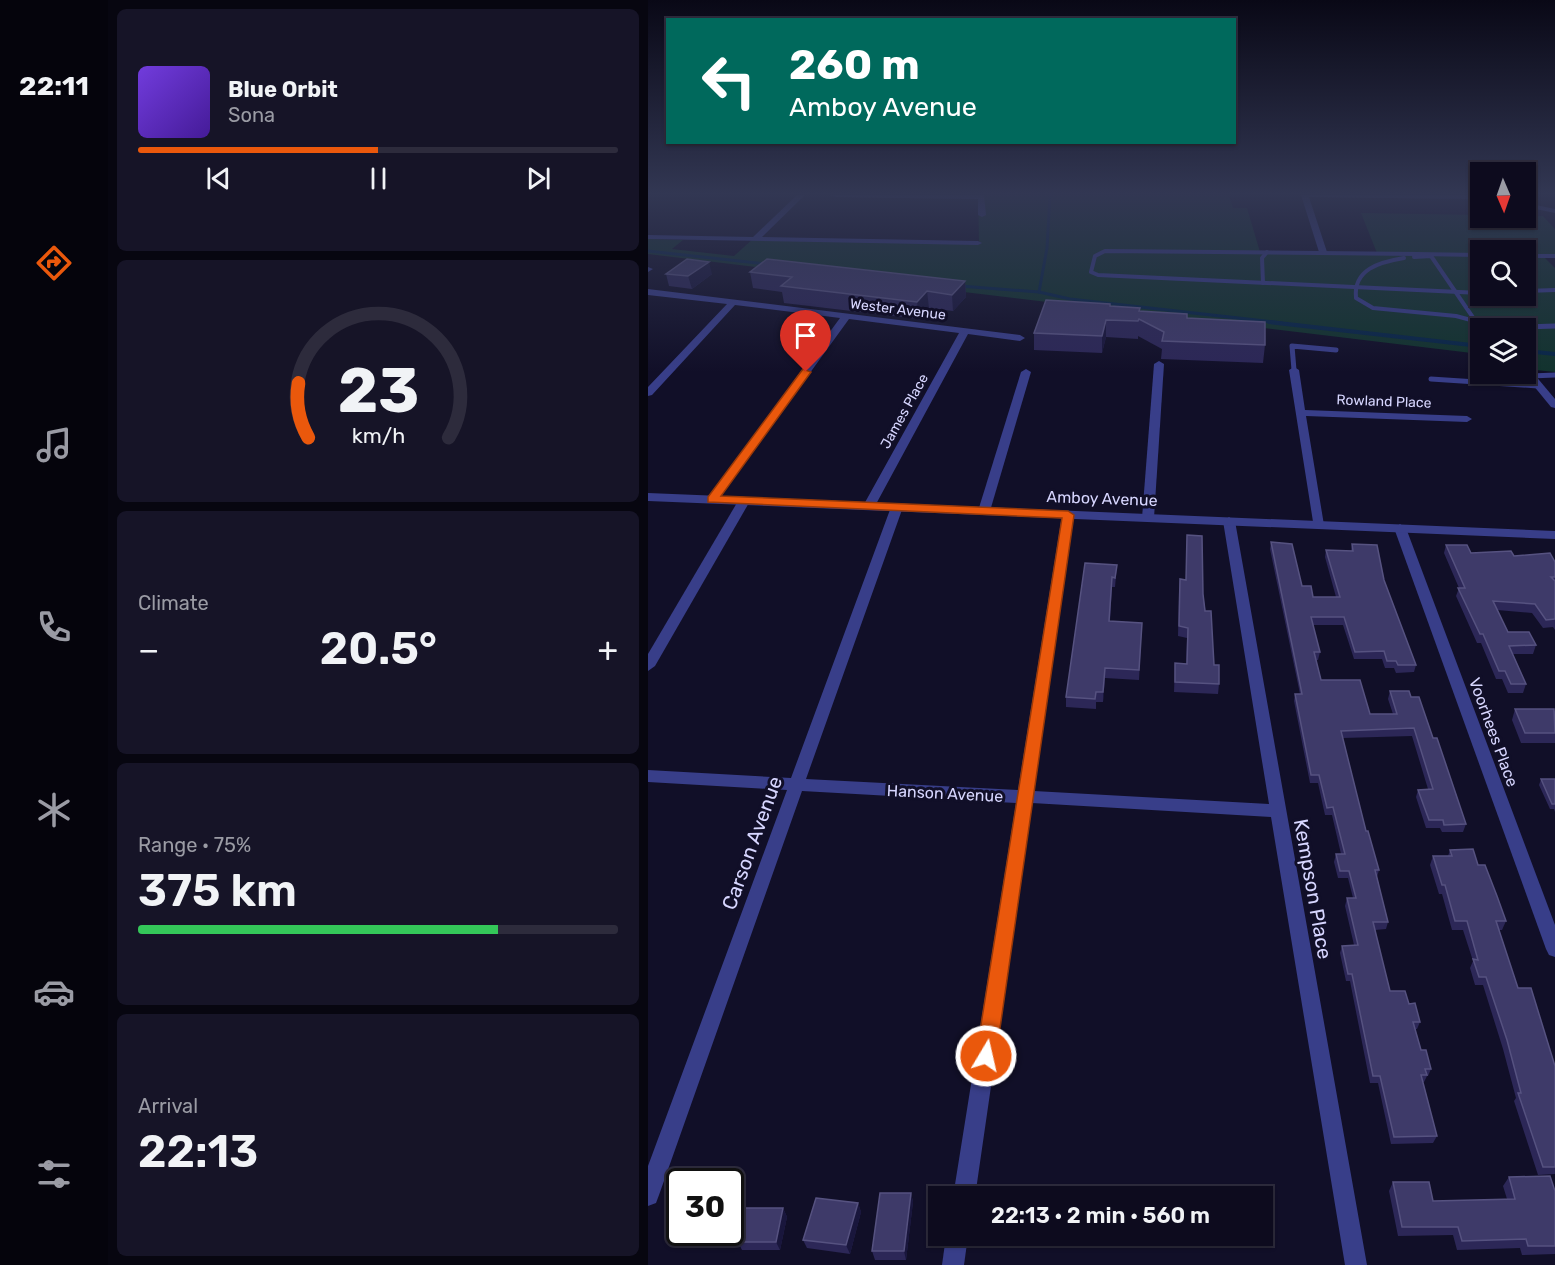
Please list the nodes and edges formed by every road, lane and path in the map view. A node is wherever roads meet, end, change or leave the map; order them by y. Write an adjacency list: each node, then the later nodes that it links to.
1 (1099, 254): 8 (lane)
2 (1265, 254): 8 (lane)
3 (1367, 254): 4 (lane)
4 (1414, 255): 5 (street); 9 (lane); 14 (lane)
5 (1470, 255)
6 (1536, 256): 7 (street)
7 (1555, 256)
8 (1263, 283): 9 (lane)
9 (1354, 288): 14 (lane); 18 (lane)
10 (1555, 290): 11 (lane)
11 (1536, 291)
12 (648, 292): 15 (street, Wester Avenue)
13 (1470, 293): 14 (lane)
14 (1458, 294): 17 (lane)
15 (732, 304): 16 (street, Wester Avenue); 32 (street)
16 (846, 317): 21 (street, Wester Avenue); 37 (street)
17 (1473, 318)
18 (1470, 319)
19 (1555, 326): 20 (lane)
20 (1536, 327)
21 (965, 331): 22 (street, Wester Avenue); 39 (street, James Place)
22 (1020, 338)
23 (1336, 350): 25 (lane)
24 (1159, 364): 43 (street)
25 (1294, 370): 34 (street)
26 (1026, 372): 41 (street)
27 (1536, 374): 28 (lane)
28 (1555, 375)
29 (1431, 379): 31 (lane)
30 (1536, 382): 31 (street)
31 (1539, 386): 33 (street)
32 (648, 393)
33 (1555, 405)
34 (1300, 413): 35 (street, Rowland Place); 45 (street)
35 (1467, 419)
36 (648, 497): 37 (street, Amboy Avenue)
37 (712, 500): 38 (street, Amboy Avenue)
38 (744, 501): 39 (street, Amboy Avenue); 48 (street)
39 (869, 506): 40 (street, Amboy Avenue)
40 (897, 507): 41 (street, Amboy Avenue); 50 (street, Carson Avenue)
41 (984, 510): 42 (street, Amboy Avenue)
42 (1068, 515): 43 (street, Amboy Avenue); 51 (street)
43 (1148, 518): 44 (street, Amboy Avenue)
44 (1229, 521): 45 (street, Amboy Avenue); 52 (street, Kempson Place)
45 (1318, 525): 46 (street, Amboy Avenue)
46 (1400, 528): 47 (street, Amboy Avenue); 53 (street, Voorhees Place)
47 (1554, 537)
48 (648, 666)
49 (648, 776): 50 (street, Hanson Avenue)
50 (795, 784): 51 (street, Hanson Avenue); 55 (street, Carson Avenue)
51 (1026, 798): 52 (street, Hanson Avenue); 54 (street)
52 (1279, 811): 58 (street, Kempson Place)
53 (1555, 949)
54 (966, 1186)
55 (648, 1195)
56 (956, 1246): 57 (street)
57 (953, 1265)
58 (1356, 1265)

